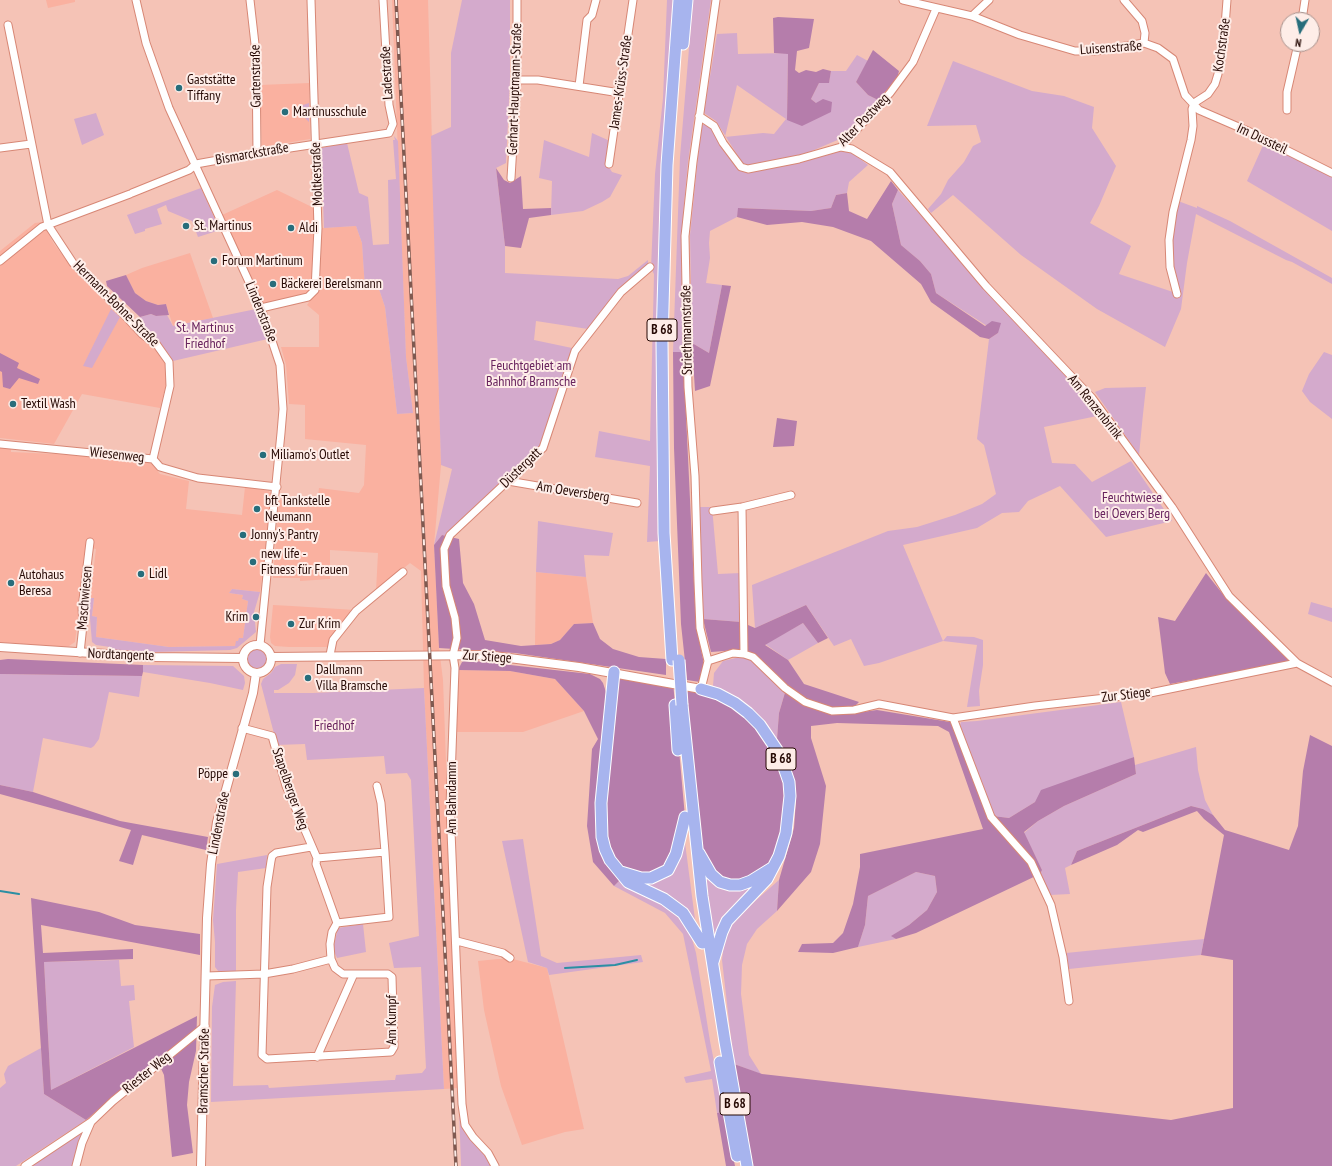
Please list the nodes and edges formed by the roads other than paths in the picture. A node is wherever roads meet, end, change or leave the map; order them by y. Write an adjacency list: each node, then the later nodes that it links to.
1 (136, 0): 34 (street, Lindenstraße)
2 (250, 0): 33 (street, Gartenstraße)
3 (311, 0): 29 (street, Moltkestraße)
4 (383, 0): 28 (street, Ladestraße)
5 (517, 0): 22 (street, Gerhart-Hauptmann-Straße)
6 (596, 0): 23 (street)
7 (633, 0): 24 (street, James-Krüss-Straße)
8 (679, 0): 61 (highway, B 68)
9 (686, 0): 61 (highway, B 68)
10 (716, 0): 27 (street, Striethmannstraße)
11 (904, 0): 16 (street, Luisenstraße)
12 (989, 0): 18 (street)
13 (1124, 0): 20 (street)
14 (1227, 0): 25 (street, Kochstraße)
15 (1305, 0): 17 (street)
16 (936, 9): 18 (street, Luisenstraße); 31 (street, Alter Postweg)
17 (1303, 12)
18 (972, 16): 20 (street, Luisenstraße)
19 (8, 26): 30 (street, Hermann-Bohne-Straße)
20 (1144, 43): 25 (street, Luisenstraße)
21 (1296, 52): 26 (street)
22 (517, 80): 23 (street); 37 (street, Gerhart-Hauptmann-Straße)
23 (579, 86): 24 (street)
24 (620, 93): 35 (street, James-Krüss-Straße)
25 (1194, 103): 36 (street, Im Dussteil); 41 (street)
26 (1287, 110)
27 (699, 116): 31 (street, Alter Postweg); 62 (street, Striethmannstraße)
28 (379, 135): 29 (street, Bismarckstraße)
29 (316, 143): 33 (street, Bismarckstraße); 42 (street, Moltkestraße)
30 (31, 144): 32 (street); 38 (street, Hermann-Bohne-Straße)
31 (841, 147): 63 (street, Am Renzenbrink)
32 (0, 148)
33 (257, 152): 34 (street, Bismarckstraße)
34 (196, 164): 38 (street, Bismarckstraße); 42 (street, Lindenstraße)
35 (609, 164)
36 (1332, 173)
37 (511, 178)
38 (48, 225): 39 (street); 44 (street, Hermann-Bohne-Straße)
39 (0, 261)
40 (650, 267): 45 (street, Düstergatt)
41 (1177, 294)
42 (261, 308): 46 (street, Lindenstraße)
43 (0, 444): 44 (street, Wiesenweg)
44 (153, 459): 46 (street, Wiesenweg)
45 (508, 481): 48 (street, Am Oeversberg); 58 (street, Düstergatt)
46 (277, 487): 53 (street, Lindenstraße)
47 (791, 495): 49 (street)
48 (638, 502)
49 (742, 507): 50 (street); 56 (street)
50 (713, 511)
51 (90, 542): 55 (street, Maschwiesen)
52 (403, 572): 57 (street)
53 (260, 645): 59 (street); 60 (street)
54 (0, 648): 55 (street, Nordtangente)
55 (80, 653): 60 (street, Nordtangente)
56 (744, 654): 62 (street); 69 (street, Zur Stiege)
57 (330, 655): 58 (street, Zur Stiege); 59 (street, Zur Stiege)
58 (453, 655): 64 (street, Zur Stiege); 80 (street, Am Bahndamm)
59 (271, 657): 65 (street)
60 (242, 658): 65 (street)
61 (675, 660): 68 (highway, B 68)
62 (708, 662): 67 (street, Striethmannstraße)
63 (1297, 663): 66 (street, Am Renzenbrink); 69 (street, Zur Stiege)
64 (614, 672): 67 (street, Zur Stiege); 78 (highway, B 68)
65 (256, 673): 70 (street, Lindenstraße)
66 (1332, 682)
67 (701, 689): 77 (highway, B 68)
68 (679, 705): 72 (highway, B 68); 74 (highway, B 68)
69 (953, 718): 88 (street)
70 (242, 728): 73 (street, Stapelberger Weg); 86 (street, Lindenstraße)
71 (377, 786): 75 (street)
72 (685, 817): 78 (highway, B 68); 81 (highway, B 68)
73 (310, 847): 76 (street); 85 (street)
74 (696, 850): 77 (highway, B 68); 84 (highway, B 68)
75 (385, 852): 76 (street); 79 (street)
76 (316, 858): 79 (street)
77 (774, 866): 84 (highway, B 68)
78 (619, 872): 81 (highway, B 68)
79 (338, 923): 83 (street)
80 (457, 941): 82 (street); 95 (street, Am Bahndamm)
81 (702, 943): 96 (highway, B 68)
82 (510, 958)
83 (331, 959): 85 (street); 87 (street, Am Kumpf)
84 (712, 965): 97 (highway, B 68)
85 (264, 974): 86 (street); 90 (street, Am Kumpf)
86 (207, 976): 89 (street, Bramscher Straße)
87 (353, 976): 90 (street); 90 (street, Am Kumpf)
88 (1069, 1001)
89 (205, 1026): 91 (street, Riester Weg); 94 (street, Bramscher Straße)
90 (317, 1057)
91 (91, 1122): 92 (street, Riester Weg); 93 (street, Riester Weg)
92 (25, 1166)
93 (76, 1166)
94 (201, 1166)
95 (495, 1166)
96 (739, 1166)
97 (747, 1166)

